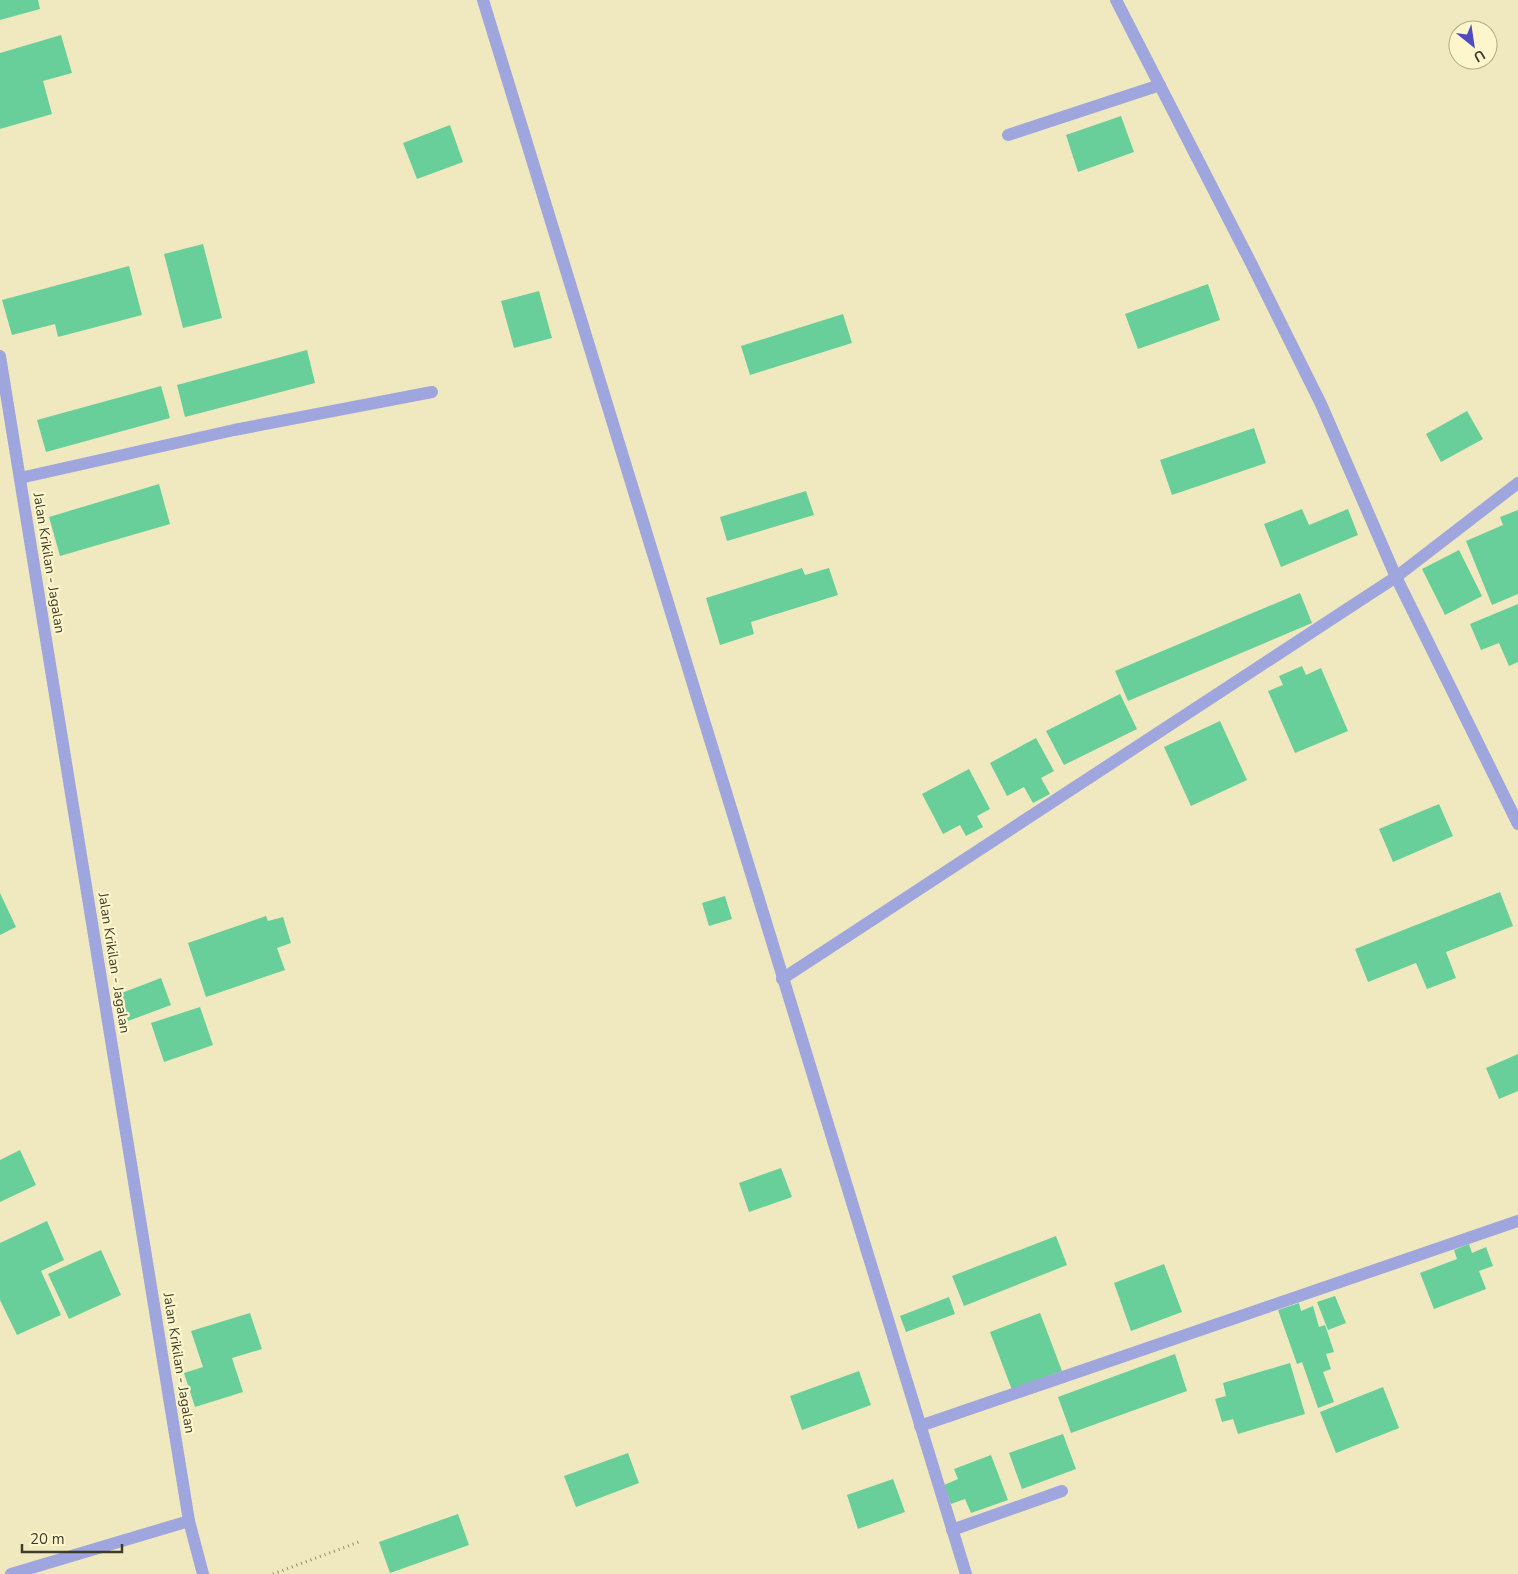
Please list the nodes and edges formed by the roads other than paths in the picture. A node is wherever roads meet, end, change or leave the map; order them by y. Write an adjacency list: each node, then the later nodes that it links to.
1 (483, 0): 11 (street)
2 (1116, 0): 3 (street)
3 (1160, 85): 4 (street); 9 (street)
4 (1008, 135)
5 (0, 356): 7 (street, Jalan Krikilan - Jagalan)
6 (432, 392): 7 (street)
7 (20, 478): 15 (street, Jalan Krikilan - Jagalan)
8 (1518, 483): 9 (street)
9 (1396, 577): 10 (street); 11 (street)
10 (1518, 824)
11 (782, 978): 13 (street)
12 (1518, 1221): 13 (street)
13 (920, 1426): 16 (street)
14 (1062, 1491): 16 (street)
15 (189, 1521): 17 (street); 18 (street, Jalan Krikilan - Jagalan)
16 (952, 1530): 19 (street)
17 (11, 1574)
18 (203, 1574)
19 (966, 1574)

